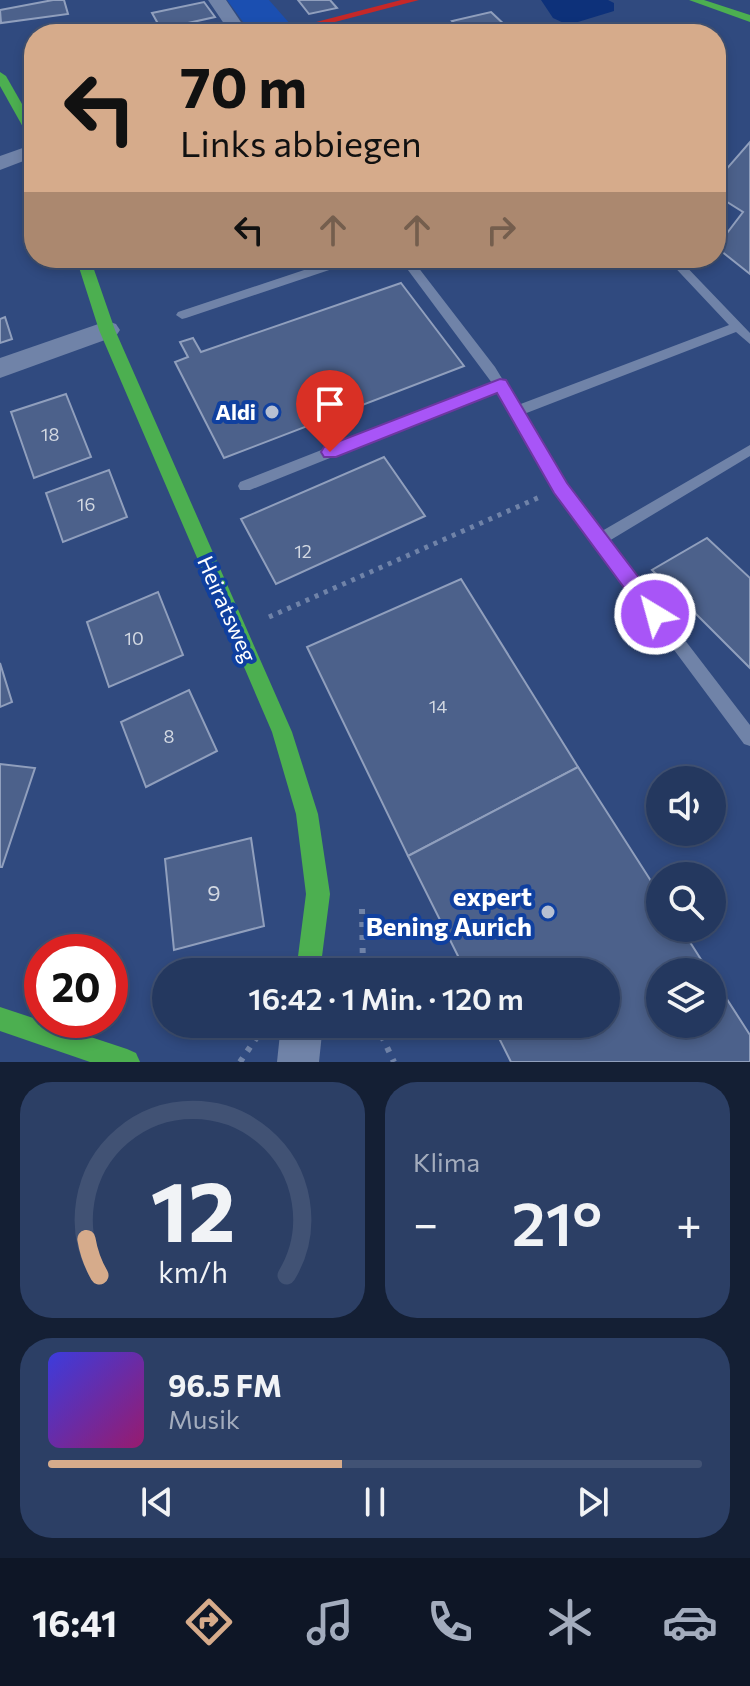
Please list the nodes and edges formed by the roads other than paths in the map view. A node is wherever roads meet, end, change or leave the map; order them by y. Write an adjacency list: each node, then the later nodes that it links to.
1 (217, 0): 5 (street)
2 (414, 0): 6 (street)
3 (694, 0): 4 (street)
4 (750, 19)
5 (233, 24)
6 (317, 24)
7 (0, 76): 8 (street)
8 (24, 114)
9 (24, 154): 10 (street)
10 (0, 163)
11 (86, 268): 17 (street, Heiratsweg)
12 (322, 268): 15 (lane)
13 (412, 268): 20 (lane)
14 (681, 268): 16 (lane)
15 (182, 315)
16 (737, 327): 18 (lane); 21 (lane)
17 (107, 330): 19 (street); 26 (street, Heiratsweg)
18 (750, 340)
19 (0, 368)
20 (500, 385): 21 (lane); 23 (lane)
21 (517, 411): 24 (lane)
22 (750, 450): 24 (lane)
23 (245, 486)
24 (598, 540): 25 (lane)
25 (750, 738)
26 (310, 958)
27 (0, 1019): 29 (street)
28 (301, 1038): 30 (street)
29 (127, 1062)
30 (298, 1062)

